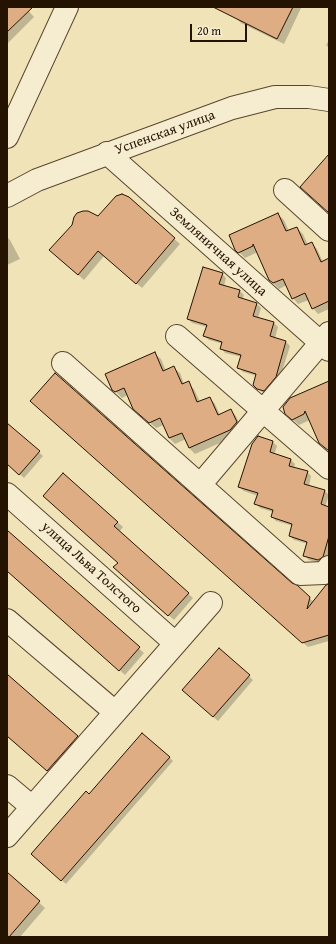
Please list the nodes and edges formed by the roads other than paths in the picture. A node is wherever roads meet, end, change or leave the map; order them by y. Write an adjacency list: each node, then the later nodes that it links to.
1 (67, 7): 3 (street)
2 (329, 100): 4 (street, Успенская улица)
3 (7, 137)
4 (107, 153): 6 (street, Успенская улица); 9 (street, Земляничная улица)
5 (285, 190): 7 (street)
6 (7, 196)
7 (329, 230)
8 (177, 336): 11 (street)
9 (326, 342): 11 (street)
10 (63, 363): 13 (street)
11 (263, 411): 12 (street); 13 (street)
12 (329, 468)
13 (200, 486): 15 (street)
14 (7, 494): 18 (street, улица Льва Толстого)
15 (329, 567)
16 (211, 603): 18 (street)
17 (7, 620): 19 (street)
18 (175, 643): 19 (street)
19 (115, 712): 21 (street)
20 (7, 786): 21 (street)
21 (32, 807): 22 (street)
22 (7, 836)

